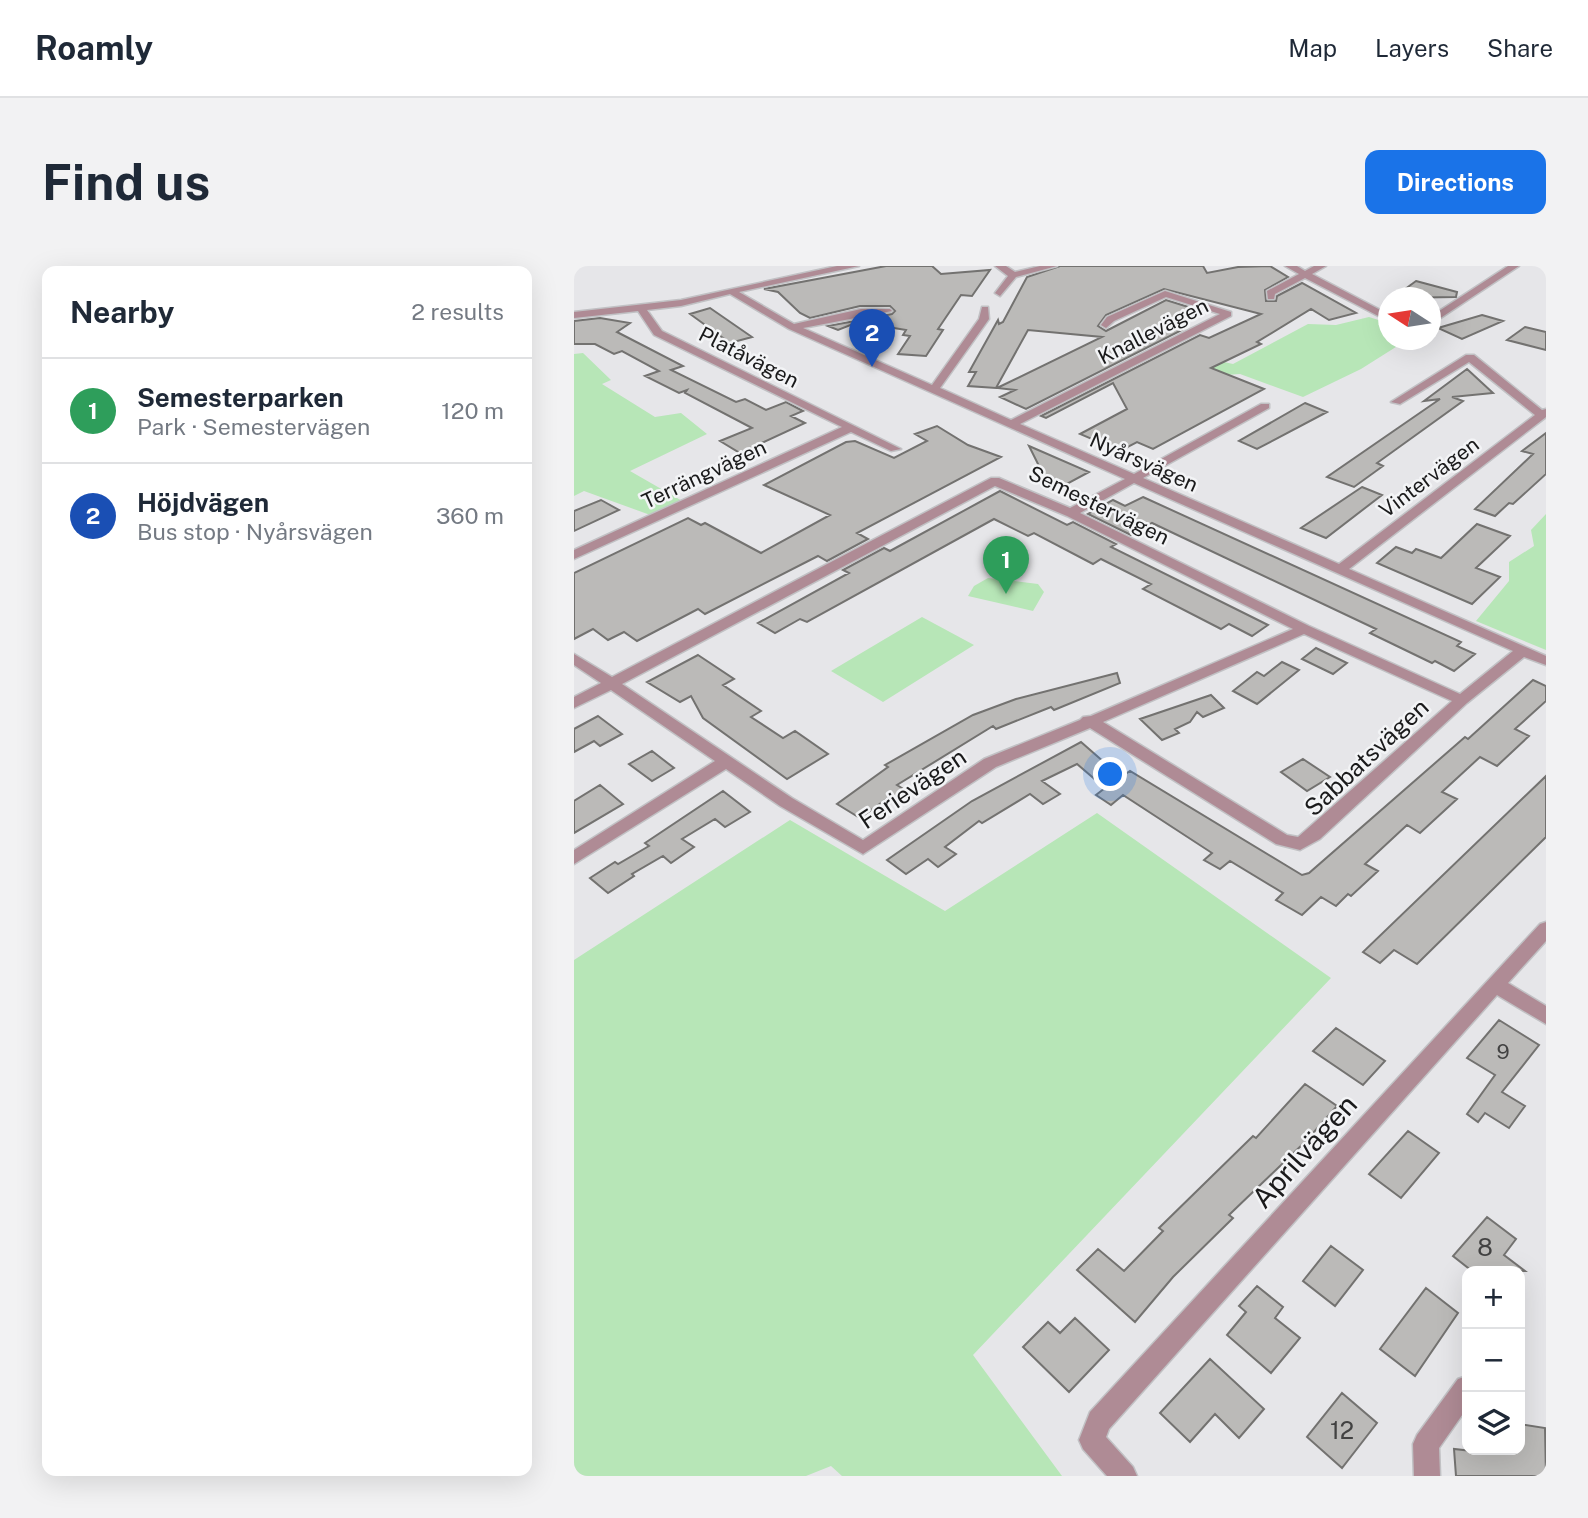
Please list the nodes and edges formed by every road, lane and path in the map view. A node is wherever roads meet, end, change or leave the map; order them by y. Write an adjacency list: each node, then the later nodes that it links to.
1 (791, 266): 9 (street)
2 (854, 266): 9 (street)
3 (1000, 266): 10 (street)
4 (1052, 266): 10 (street)
5 (1290, 266): 8 (street)
6 (1321, 266): 8 (street)
7 (1514, 266): 18 (street)
8 (1305, 274): 13 (street); 17 (street)
9 (799, 275): 11 (street)
10 (1013, 275): 12 (street)
11 (731, 291): 14 (street); 21 (street, Nyårsvägen)
12 (1000, 293)
13 (1271, 297)
14 (642, 309): 19 (street); 27 (street, Platåvägen)
15 (985, 309): 22 (street)
16 (887, 311): 21 (street)
17 (1378, 313)
18 (1441, 314)
19 (574, 315)
20 (1106, 325): 26 (street, Knallevägen)
21 (793, 327): 22 (street, Nyårsvägen)
22 (934, 389): 26 (street, Nyårsvägen)
23 (1396, 402): 25 (street, Vintervägen)
24 (1265, 406): 29 (street)
25 (1544, 413): 32 (street, Vintervägen)
26 (1013, 423): 29 (street, Nyårsvägen)
27 (850, 428): 28 (street, Platåvägen); 31 (street, Terrängvägen)
28 (895, 449)
29 (1132, 479): 30 (street); 32 (street, Nyårsvägen)
30 (1071, 513): 33 (street, Semestervägen); 37 (street, Semestervägen)
31 (574, 555)
32 (1341, 569): 34 (street, Nyårsvägen)
33 (1304, 629): 38 (street, Semestervägen); 40 (street, Ferievägen)
34 (1522, 651): 36 (street, Nyårsvägen); 38 (street, Sabbatsvägen)
35 (574, 658): 37 (street, Ferievägen)
36 (1546, 662)
37 (611, 682): 39 (street, Semestervägen); 41 (street, Ferievägen)
38 (1462, 700): 40 (street, Sabbatsvägen)
39 (574, 703)
40 (1088, 720): 41 (street, Ferievägen)
41 (726, 762): 42 (street)
42 (574, 858)
43 (1546, 929): 44 (street, Aprilvägen)
44 (1496, 985): 45 (street); 47 (street, Aprilvägen)
45 (1546, 1016)
46 (1464, 1392): 48 (street)
47 (1124, 1476)
48 (1427, 1476)

